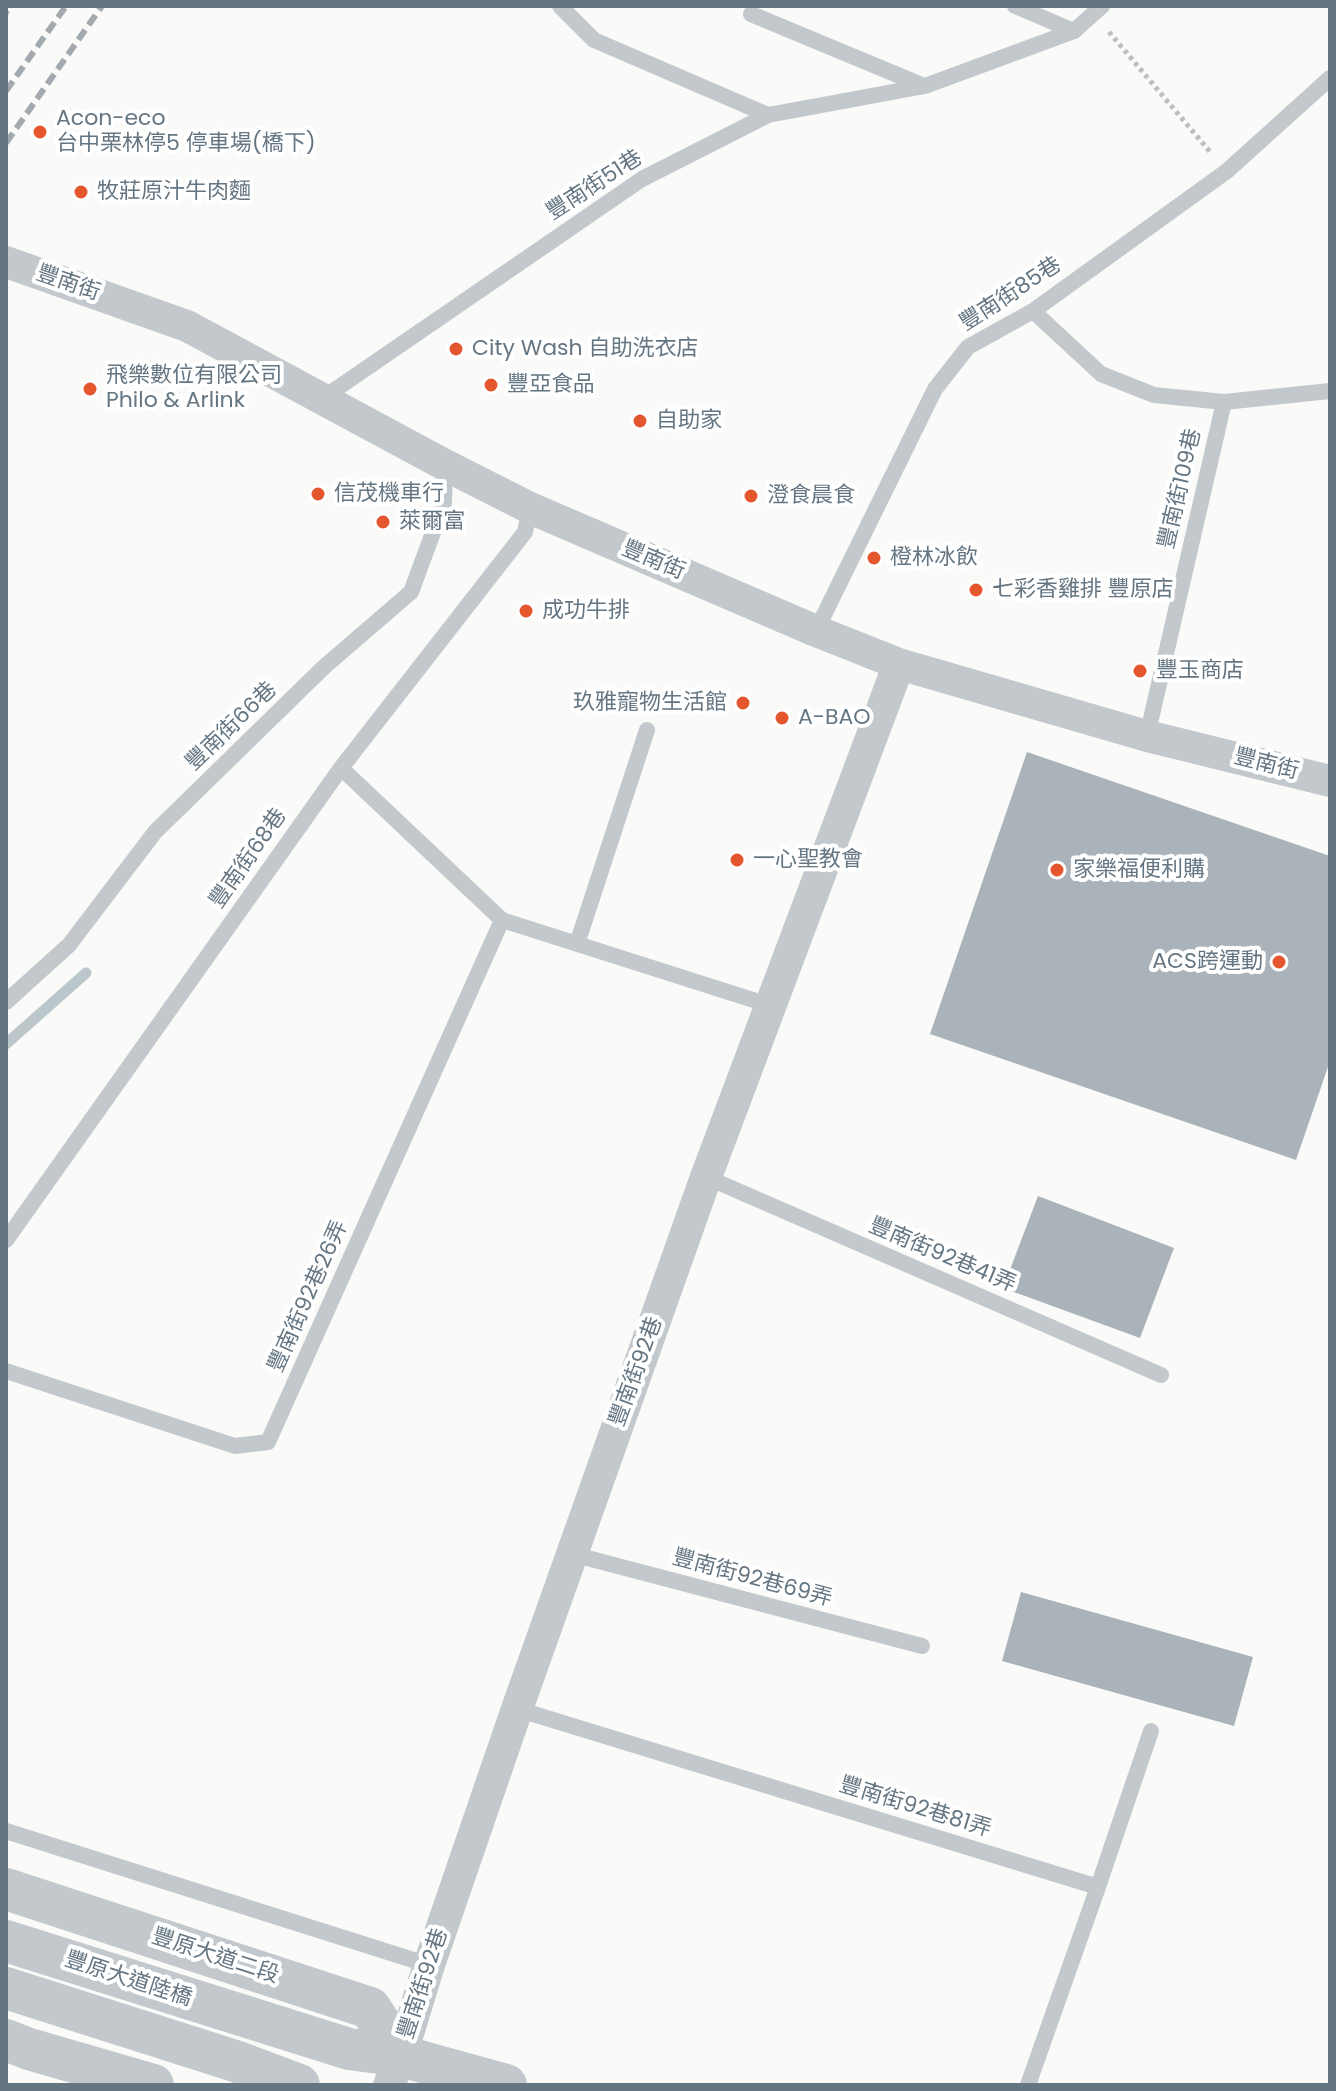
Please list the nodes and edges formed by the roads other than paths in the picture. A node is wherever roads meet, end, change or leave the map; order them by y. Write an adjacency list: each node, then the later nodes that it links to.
1 (560, 6): 8 (lane)
2 (1015, 6): 5 (lane)
3 (1102, 6): 5 (lane, 豐南街51巷)
4 (751, 14): 7 (lane)
5 (1074, 31): 7 (lane, 豐南街51巷)
6 (1330, 78): 10 (lane, 豐南街85巷)
7 (925, 86): 8 (lane, 豐南街51巷)
8 (768, 115): 12 (lane, 豐南街51巷)
9 (6, 262): 12 (street, 豐南街)
10 (1033, 311): 13 (lane); 16 (lane, 豐南街85巷)
11 (1330, 391): 13 (lane)
12 (323, 398): 14 (street, 豐南街)
13 (1224, 402): 19 (lane, 豐南街109巷)
14 (445, 465): 15 (street, 豐南街); 24 (lane, 豐南街66巷)
15 (530, 508): 16 (street, 豐南街); 20 (lane, 豐南街68巷)
16 (816, 631): 17 (street, 豐南街)
17 (899, 664): 19 (street, 豐南街); 25 (street, 豐南街92巷)
18 (647, 730): 23 (lane)
19 (1147, 736): 21 (street, 豐南街)
20 (341, 768): 22 (lane); 27 (lane, 豐南街68巷)
21 (1330, 781)
22 (502, 920): 23 (lane); 28 (lane, 豐南街92巷26弄)
23 (577, 944): 25 (lane)
24 (6, 1002)
25 (769, 1005): 26 (street, 豐南街92巷)
26 (706, 1177): 29 (lane, 豐南街92巷41弄); 30 (street, 豐南街92巷)
27 (6, 1240)
28 (6, 1371)
29 (1161, 1375)
30 (572, 1554): 31 (lane, 豐南街92巷69弄); 32 (street, 豐南街92巷)
31 (922, 1646)
32 (517, 1709): 35 (lane, 豐南街92巷81弄); 38 (street, 豐南街92巷)
33 (1151, 1731): 35 (lane)
34 (6, 1831): 38 (lane)
35 (1098, 1887): 45 (lane)
36 (6, 1889): 41 (street, 豐原大道二段)
37 (6, 1941): 41 (street, 豐原大道陸橋)
38 (429, 1965): 41 (street, 豐南街92巷)
39 (6, 1988): 43 (street, 豐原大道陸橋)
40 (6, 2040): 42 (street)
41 (395, 2070): 44 (street)
42 (153, 2085)
43 (299, 2085)
44 (506, 2085)
45 (1028, 2085)

